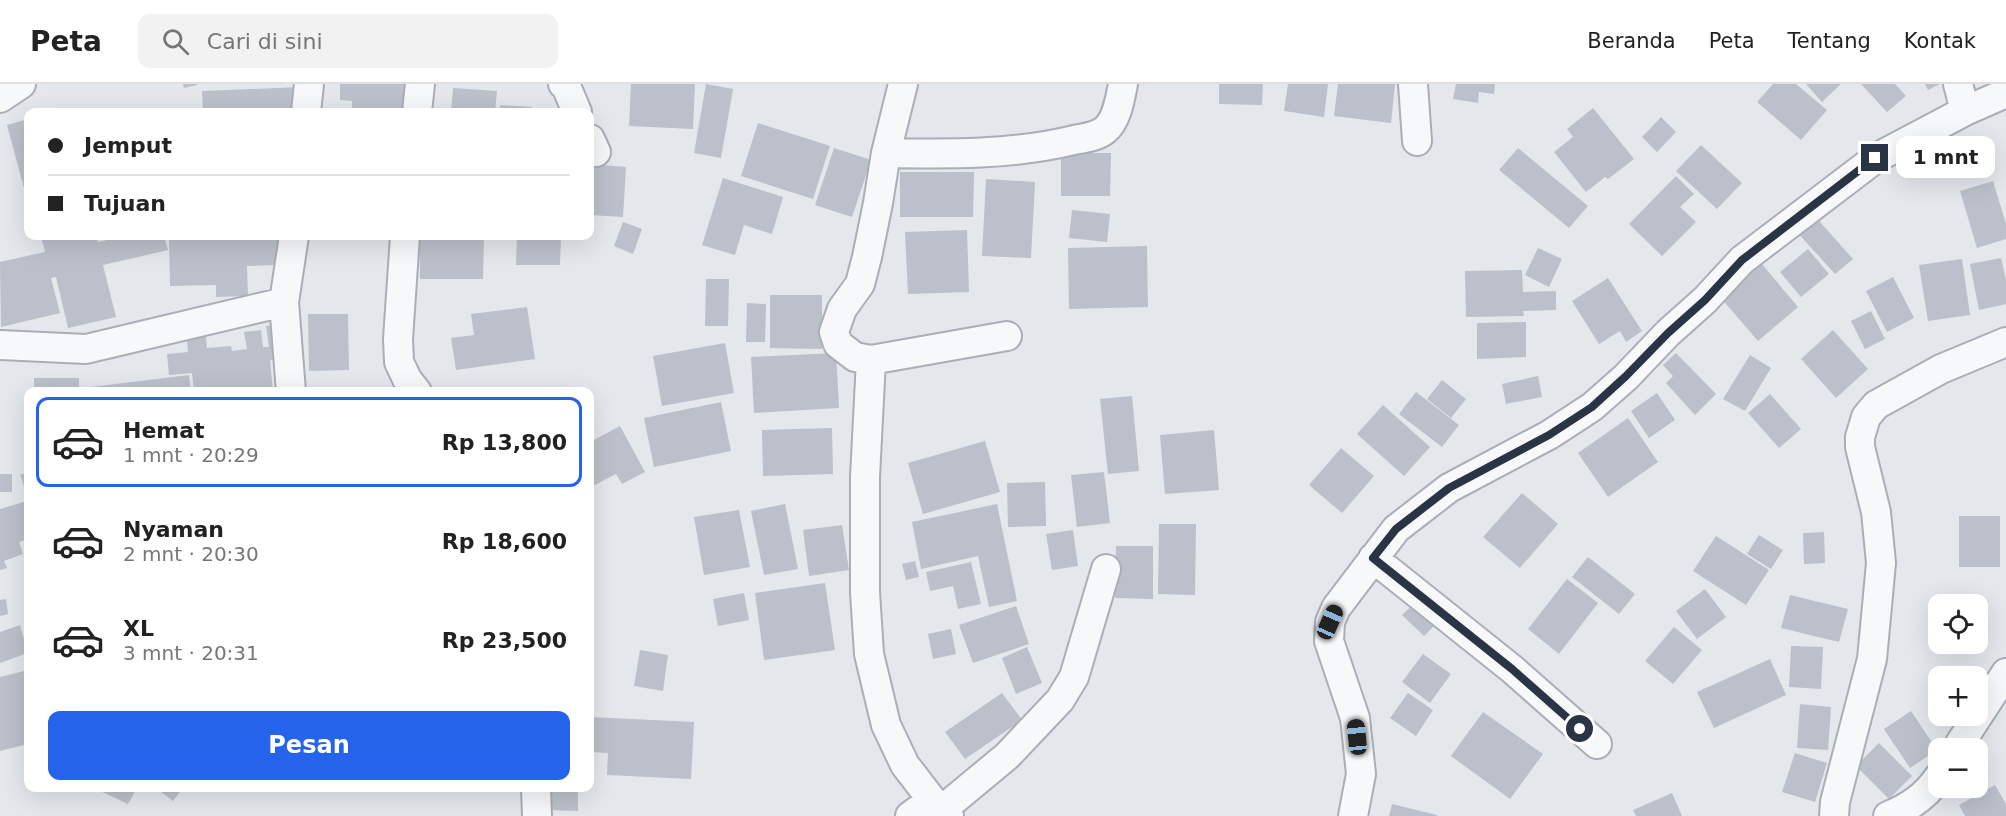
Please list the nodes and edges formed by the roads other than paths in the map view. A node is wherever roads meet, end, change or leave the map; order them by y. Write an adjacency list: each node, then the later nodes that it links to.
1 (21, 84): 10 (street)
2 (309, 84): 11 (street)
3 (420, 84): 12 (street)
4 (563, 84): 13 (street)
5 (903, 84): 15 (street)
6 (1123, 84): 15 (street)
7 (1413, 84): 14 (street)
8 (2006, 93): 9 (street)
9 (1962, 97): 25 (street)
10 (0, 98)
11 (306, 108)
12 (417, 108)
13 (575, 108)
14 (1417, 141)
15 (886, 153): 22 (street)
16 (293, 240): 18 (street)
17 (405, 240): 24 (street)
18 (284, 303): 21 (street); 23 (street)
19 (1007, 336): 22 (street)
20 (2006, 342): 36 (street)
21 (0, 345)
22 (871, 360): 32 (street)
23 (291, 387)
24 (413, 387)
25 (1373, 558): 29 (street); 35 (street)
26 (1106, 569): 32 (street)
27 (2006, 673): 28 (street)
28 (1964, 738)
29 (1597, 744)
30 (1928, 789): 37 (street)
31 (536, 792): 33 (street)
32 (941, 808): 34 (street)
33 (537, 816)
34 (910, 816)
35 (1353, 816)
36 (1834, 816)
37 (1888, 816)

